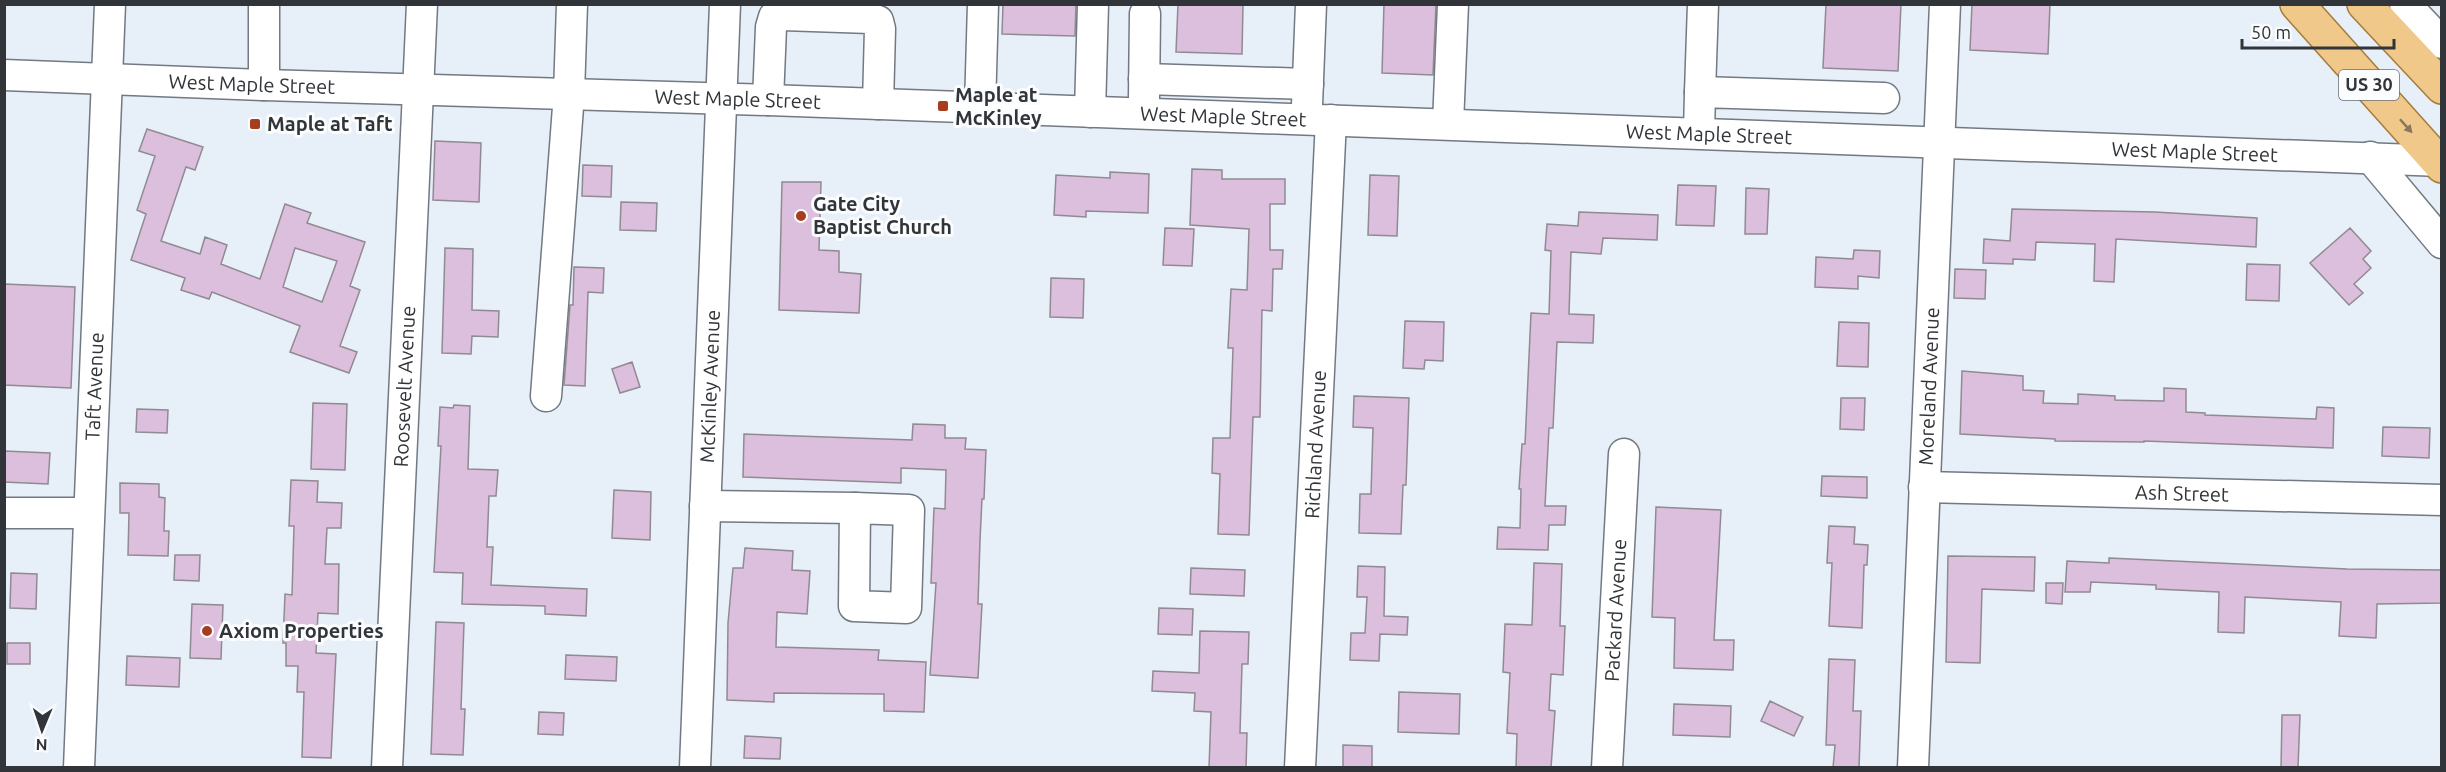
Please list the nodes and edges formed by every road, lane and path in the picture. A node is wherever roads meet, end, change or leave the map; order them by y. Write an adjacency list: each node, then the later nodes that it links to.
1 (110, 4): 18 (street, Taft Avenue)
2 (264, 4): 21 (street)
3 (422, 4): 23 (street, Roosevelt Avenue)
4 (572, 4): 25 (street)
5 (724, 4): 26 (street, McKinley Avenue)
6 (983, 4): 30 (street)
7 (1093, 4): 31 (street)
8 (1311, 4): 20 (street, Richland Avenue)
9 (1453, 4): 34 (street)
10 (1703, 4): 24 (street)
11 (1945, 4): 36 (street, Moreland Avenue)
12 (2297, 4): 38 (main road, US 30, one-way to 38)
13 (2364, 4): 22 (main road, US 30)
14 (2405, 4): 16 (street)
15 (1145, 14): 19 (street)
16 (2442, 43)
17 (4, 75): 18 (street, West Maple Street)
18 (107, 79): 21 (street, West Maple Street); 47 (street, Taft Avenue)
19 (1144, 79): 20 (street); 32 (street)
20 (1308, 84): 33 (street, Richland Avenue)
21 (264, 86): 23 (street, West Maple Street)
22 (2442, 87)
23 (418, 90): 25 (street, West Maple Street); 49 (street, Roosevelt Avenue)
24 (1700, 92): 27 (street); 35 (street)
25 (569, 94): 26 (street, West Maple Street); 40 (street)
26 (721, 98): 28 (street, West Maple Street); 44 (street, McKinley Avenue)
27 (1884, 98)
28 (768, 100): 29 (street, West Maple Street); 29 (street)
29 (878, 104): 30 (street, West Maple Street)
30 (980, 107): 31 (street, West Maple Street)
31 (1090, 112): 32 (street, West Maple Street)
32 (1144, 113): 33 (street, West Maple Street)
33 (1319, 120): 34 (street, West Maple Street); 51 (street, Richland Avenue)
34 (1448, 124): 35 (street, West Maple Street)
35 (1699, 133): 36 (street, West Maple Street)
36 (1940, 142): 37 (street, West Maple Street); 42 (street, Moreland Avenue)
37 (2370, 157): 38 (street, West Maple Street); 39 (street)
38 (2440, 163)
39 (2442, 243)
40 (546, 396)
41 (1624, 454): 52 (street, Packard Avenue)
42 (1924, 487): 43 (street, Ash Street); 53 (street, Moreland Avenue)
43 (2442, 500)
44 (705, 506): 45 (street); 50 (street, McKinley Avenue)
45 (855, 508)
46 (4, 513): 47 (street)
47 (88, 513): 48 (street, Taft Avenue)
48 (79, 768)
49 (387, 768)
50 (695, 768)
51 (1300, 768)
52 (1607, 768)
53 (1913, 768)

